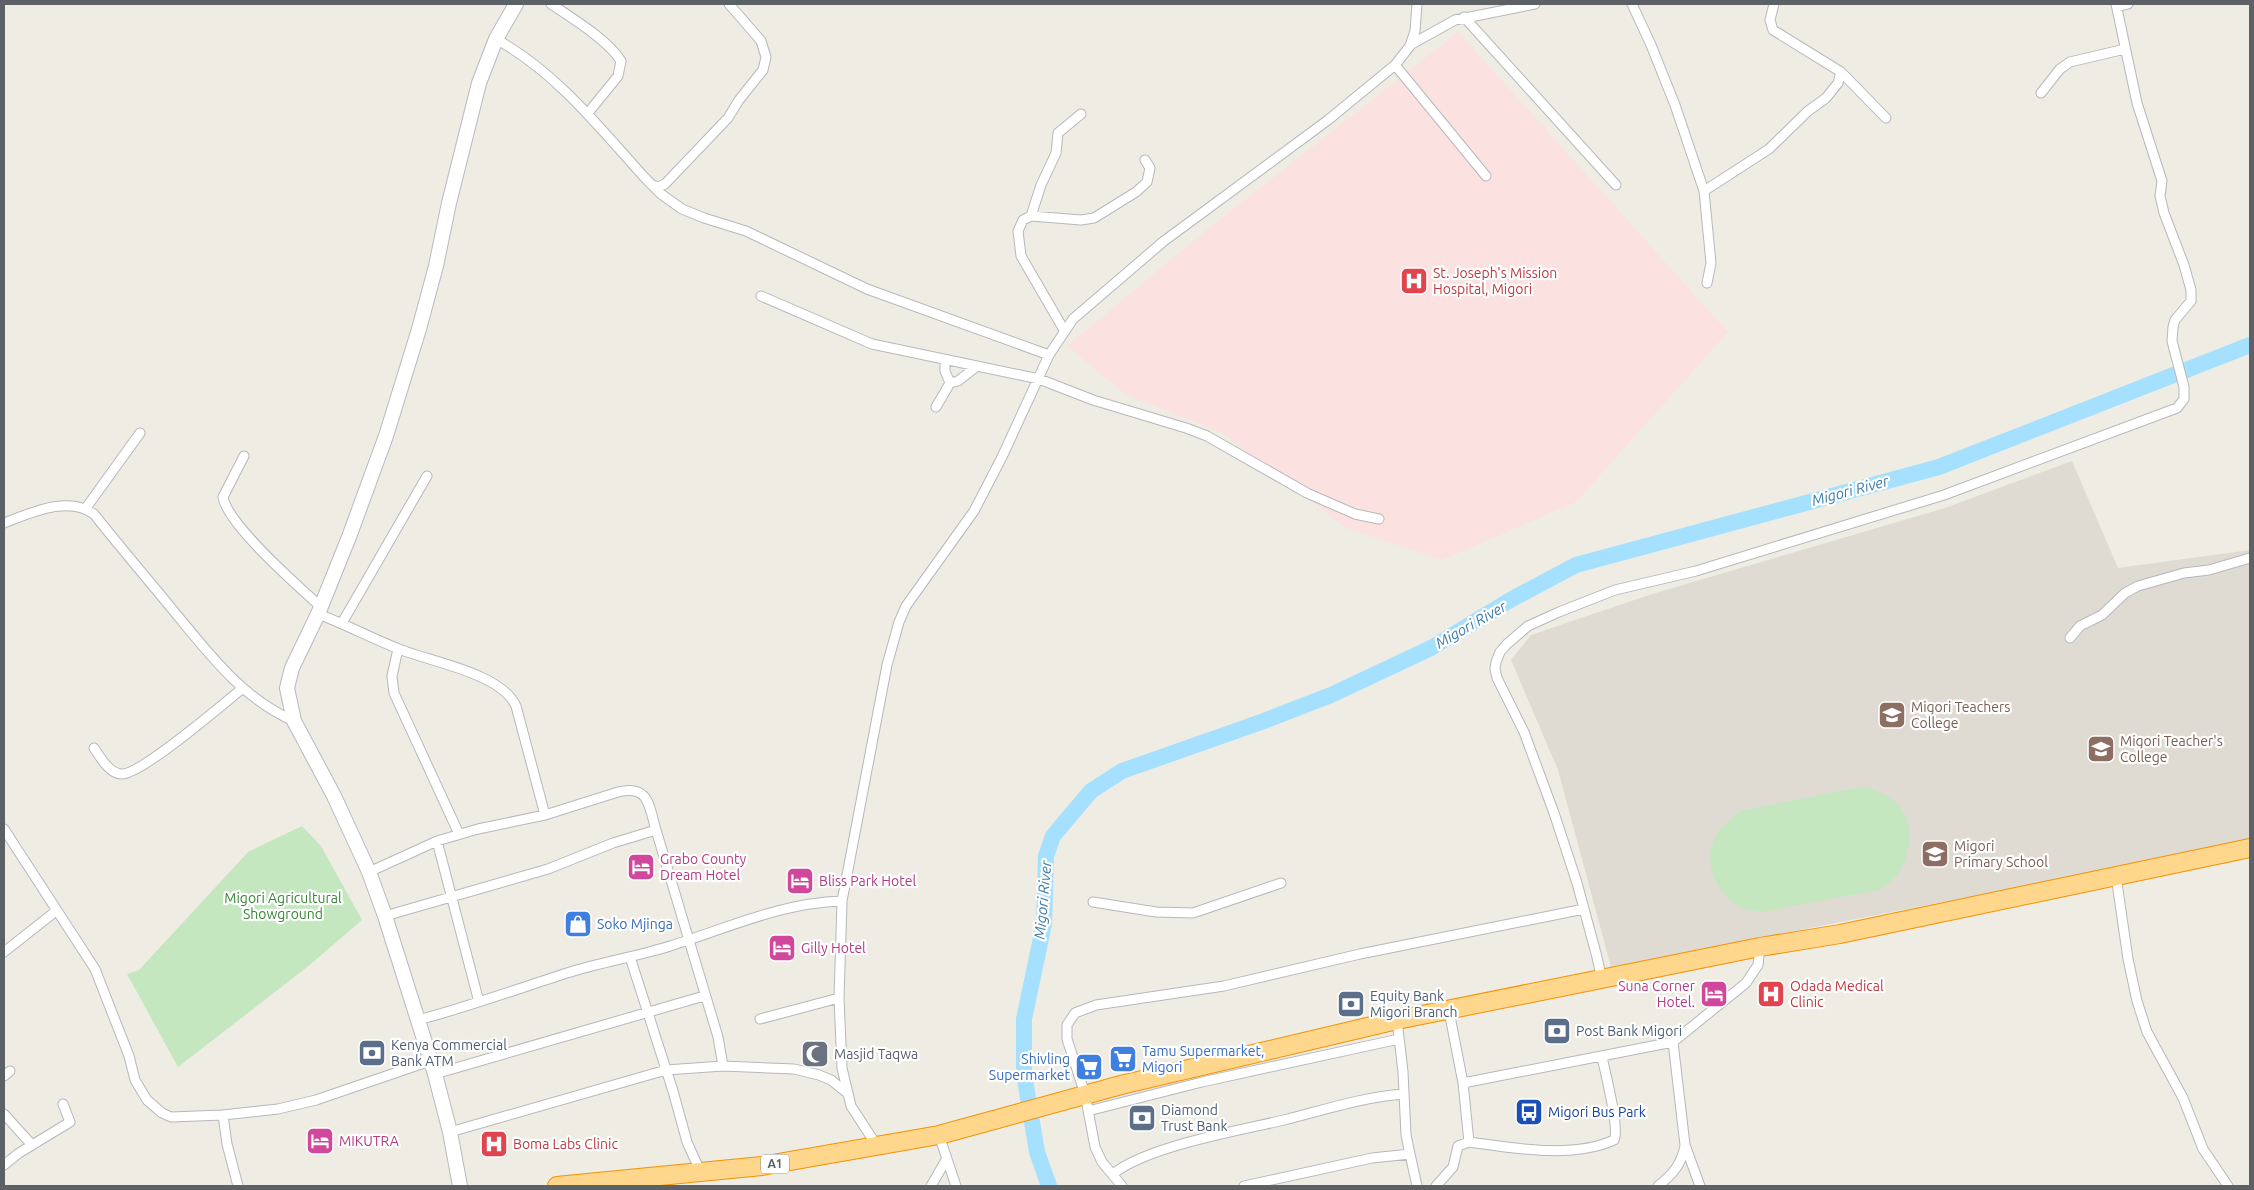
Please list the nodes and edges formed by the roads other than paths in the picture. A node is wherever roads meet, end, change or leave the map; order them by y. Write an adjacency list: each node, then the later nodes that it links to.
1 (516, 4): 11 (street)
2 (551, 4): 17 (street)
3 (729, 4): 22 (street)
4 (1418, 4): 12 (street)
5 (1535, 4): 10 (street)
6 (1632, 4): 24 (street)
7 (1774, 4): 15 (street)
8 (2128, 4): 9 (street)
9 (2117, 6): 13 (street)
10 (1464, 18): 12 (street); 23 (street)
11 (496, 39): 17 (street); 42 (street)
12 (1410, 46): 14 (street)
13 (2125, 49): 16 (street); 61 (street)
14 (1395, 65): 21 (street); 28 (street)
15 (1841, 72): 19 (street); 24 (street)
16 (2041, 93)
17 (588, 112): 22 (street)
18 (1081, 114): 25 (street)
19 (1886, 118)
20 (1145, 160): 25 (street)
21 (1486, 176)
22 (652, 186): 29 (street)
23 (1616, 186)
24 (1704, 190): 26 (street)
25 (1031, 216): 28 (street)
26 (1707, 283)
27 (761, 296): 30 (street)
28 (1064, 330): 29 (street)
29 (1049, 355): 32 (street)
30 (946, 360): 31 (street); 33 (street)
31 (976, 367): 32 (street); 33 (street)
32 (1039, 379): 39 (street); 59 (street)
33 (950, 383): 34 (street)
34 (936, 407)
35 (140, 433): 38 (street)
36 (244, 456): 42 (street)
37 (427, 476): 43 (street)
38 (86, 508): 40 (street); 46 (street)
39 (1378, 520)
40 (4, 523)
41 (2250, 558): 44 (street)
42 (319, 610): 43 (street); 47 (street)
43 (342, 623): 45 (street)
44 (2070, 638)
45 (398, 649): 49 (street); 52 (street)
46 (243, 688): 47 (street); 48 (street)
47 (294, 721): 55 (street)
48 (94, 748)
49 (545, 815): 51 (street); 52 (street)
50 (4, 829): 62 (street)
51 (656, 830): 58 (street); 64 (street)
52 (460, 834): 53 (street)
53 (437, 841): 55 (street); 58 (street)
54 (2250, 848): 56 (highway, A1)
55 (369, 872): 63 (street)
56 (2116, 876): 65 (highway, A1); 113 (street)
57 (1281, 883): 60 (street)
58 (452, 898): 63 (street); 71 (street)
59 (842, 901): 64 (street); 70 (street)
60 (1093, 902)
61 (1584, 909): 68 (street); 86 (street)
62 (56, 911): 66 (street); 89 (street)
63 (385, 916): 75 (street)
64 (689, 940): 67 (street); 69 (street)
65 (1760, 947): 68 (highway, A1); 78 (street)
66 (4, 952)
67 (630, 957): 71 (street); 72 (street)
68 (1602, 980): 73 (highway, A1)
69 (704, 996): 72 (street); 80 (street)
70 (839, 998): 74 (street); 84 (street)
71 (479, 1002): 75 (street)
72 (647, 1011): 81 (street); 82 (street)
73 (1450, 1011): 76 (highway, A1); 83 (street)
74 (760, 1019)
75 (418, 1020): 81 (street)
76 (1397, 1020): 77 (street); 86 (highway, A1)
77 (1398, 1039): 85 (street); 86 (street)
78 (1673, 1042): 79 (street); 94 (street)
79 (1602, 1057): 83 (street); 92 (street)
80 (723, 1066): 82 (street); 84 (street)
81 (433, 1067): 89 (street); 90 (street)
82 (666, 1070): 90 (street); 99 (street)
83 (1463, 1083): 92 (street)
84 (846, 1092): 95 (street)
85 (1404, 1094): 96 (street); 100 (street)
86 (1086, 1102): 91 (highway, A1); 100 (street)
87 (63, 1104): 93 (street)
88 (4, 1114): 93 (street)
89 (223, 1115): 102 (street)
90 (450, 1132): 103 (street)
91 (938, 1135): 95 (highway, A1); 97 (street)
92 (1469, 1142): 110 (street)
93 (32, 1145): 98 (street)
94 (1685, 1145): 111 (street); 112 (street)
95 (877, 1146): 99 (highway, A1)
96 (1410, 1154): 108 (street); 109 (street)
97 (946, 1160): 105 (street); 106 (street)
98 (4, 1165)
99 (701, 1173): 101 (highway, A1)
100 (1113, 1174): 107 (street)
101 (608, 1184): 104 (highway, A1)
102 (238, 1186)
103 (460, 1186)
104 (557, 1186)
105 (931, 1186)
106 (956, 1186)
107 (1122, 1186)
108 (1244, 1186)
109 (1418, 1186)
110 (1436, 1186)
111 (1658, 1186)
112 (1700, 1186)
113 (2228, 1186)

